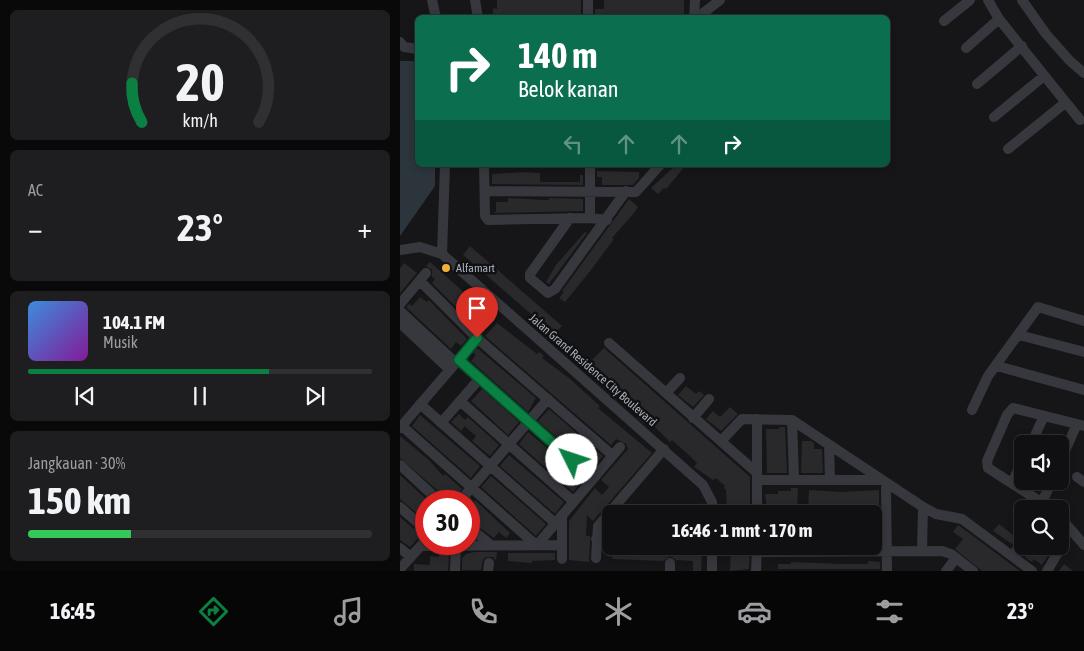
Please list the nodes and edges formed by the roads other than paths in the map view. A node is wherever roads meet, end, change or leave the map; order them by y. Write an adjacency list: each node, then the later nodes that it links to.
1 (432, 0): 9 (street)
2 (475, 0): 10 (street)
3 (588, 0): 11 (street)
4 (695, 0): 12 (street)
5 (720, 0): 13 (street)
6 (970, 0): 15 (street)
7 (988, 0): 14 (street)
8 (1022, 0): 20 (street)
9 (435, 15)
10 (478, 15)
11 (588, 15)
12 (696, 15)
13 (700, 15)
14 (999, 19): 17 (street); 18 (street)
15 (944, 21)
16 (400, 42): 19 (street)
17 (1022, 46): 21 (street); 22 (street)
18 (966, 48)
19 (415, 49)
20 (1083, 70)
21 (1044, 76): 23 (street); 24 (street)
22 (977, 84)
23 (1065, 102): 25 (street); 26 (street)
24 (994, 117)
25 (1080, 120)
26 (1008, 149)
27 (445, 167): 38 (street)
28 (484, 167): 32 (street)
29 (590, 167): 31 (street)
30 (658, 167): 33 (street)
31 (590, 190): 32 (street); 33 (street); 35 (street)
32 (485, 191): 34 (street)
33 (626, 191): 36 (street)
34 (570, 218): 35 (street); 36 (street)
35 (590, 218): 36 (street)
36 (607, 220)
37 (400, 250): 38 (street, Jalan Grand Residence City Boulevard)
38 (442, 254): 72 (street, Jalan Grand Residence City Boulevard)
39 (400, 304): 44 (street)
40 (400, 311): 47 (street)
41 (1084, 321): 43 (street)
42 (400, 323): 47 (street)
43 (1019, 336): 46 (street); 48 (street)
44 (477, 338): 47 (street); 53 (street)
45 (609, 343): 52 (street)
46 (1084, 352)
47 (455, 364): 49 (street); 56 (street)
48 (997, 366): 51 (street); 57 (street)
49 (480, 378): 55 (street); 63 (street)
50 (680, 378): 52 (street)
51 (1084, 390)
52 (666, 394): 59 (street)
53 (548, 399): 63 (street); 73 (street)
54 (710, 399): 59 (street)
55 (460, 401): 62 (street); 68 (street)
56 (420, 404): 62 (street); 65 (street)
57 (972, 410)
58 (1044, 416): 64 (street); 66 (street); 82 (street)
59 (694, 418): 67 (street)
60 (757, 419): 61 (street); 67 (street); 76 (street)
61 (792, 420): 71 (street); 78 (street)
62 (441, 422): 75 (street)
63 (529, 422): 68 (street); 77 (street)
64 (1080, 425): 69 (street)
65 (401, 427): 83 (street)
66 (1035, 435)
67 (721, 441): 76 (street)
68 (509, 444): 75 (street); 86 (street)
69 (1069, 445)
70 (620, 446): 73 (street)
71 (829, 446): 79 (street); 81 (street)
72 (664, 449): 87 (street, Jalan Grand Residence City Boulevard); 97 (street)
73 (612, 455): 77 (street)
74 (400, 466): 84 (street)
75 (490, 466): 83 (street); 93 (street)
76 (757, 476): 78 (street); 88 (street)
77 (592, 478): 86 (street)
78 (794, 479): 79 (street)
79 (830, 479): 81 (street)
80 (1014, 479): 82 (street)
81 (884, 482): 89 (street); 92 (street)
82 (1012, 483): 85 (street)
83 (471, 488): 99 (street)
84 (427, 490)
85 (1039, 500)
86 (573, 501): 93 (street)
87 (712, 505)
88 (757, 505)
89 (923, 506): 105 (street); 113 (street)
90 (400, 507): 94 (street)
91 (882, 516): 92 (street)
92 (886, 516): 108 (street)
93 (558, 519): 99 (street); 102 (street)
94 (415, 520)
95 (1069, 528): 103 (street)
96 (480, 536): 101 (street)
97 (596, 540): 98 (street); 116 (street)
98 (602, 540)
99 (536, 544): 101 (street); 102 (street)
100 (480, 545): 101 (street)
101 (491, 545)
102 (561, 545): 115 (street)
103 (1084, 545)
104 (400, 548): 114 (street)
105 (922, 551): 108 (street); 117 (street)
106 (415, 552): 114 (street)
107 (882, 553): 108 (street)
108 (887, 553): 122 (street)
109 (456, 555): 119 (street)
110 (712, 555): 120 (street)
111 (757, 555): 121 (street)
112 (1056, 555): 126 (street)
113 (1013, 556): 125 (street)
114 (411, 557): 118 (street)
115 (562, 558)
116 (596, 558)
117 (956, 558): 123 (street); 124 (street)
118 (400, 570)
119 (456, 571)
120 (712, 571)
121 (756, 571)
122 (887, 571)
123 (946, 571)
124 (973, 571)
125 (1032, 571)
126 (1047, 571)

